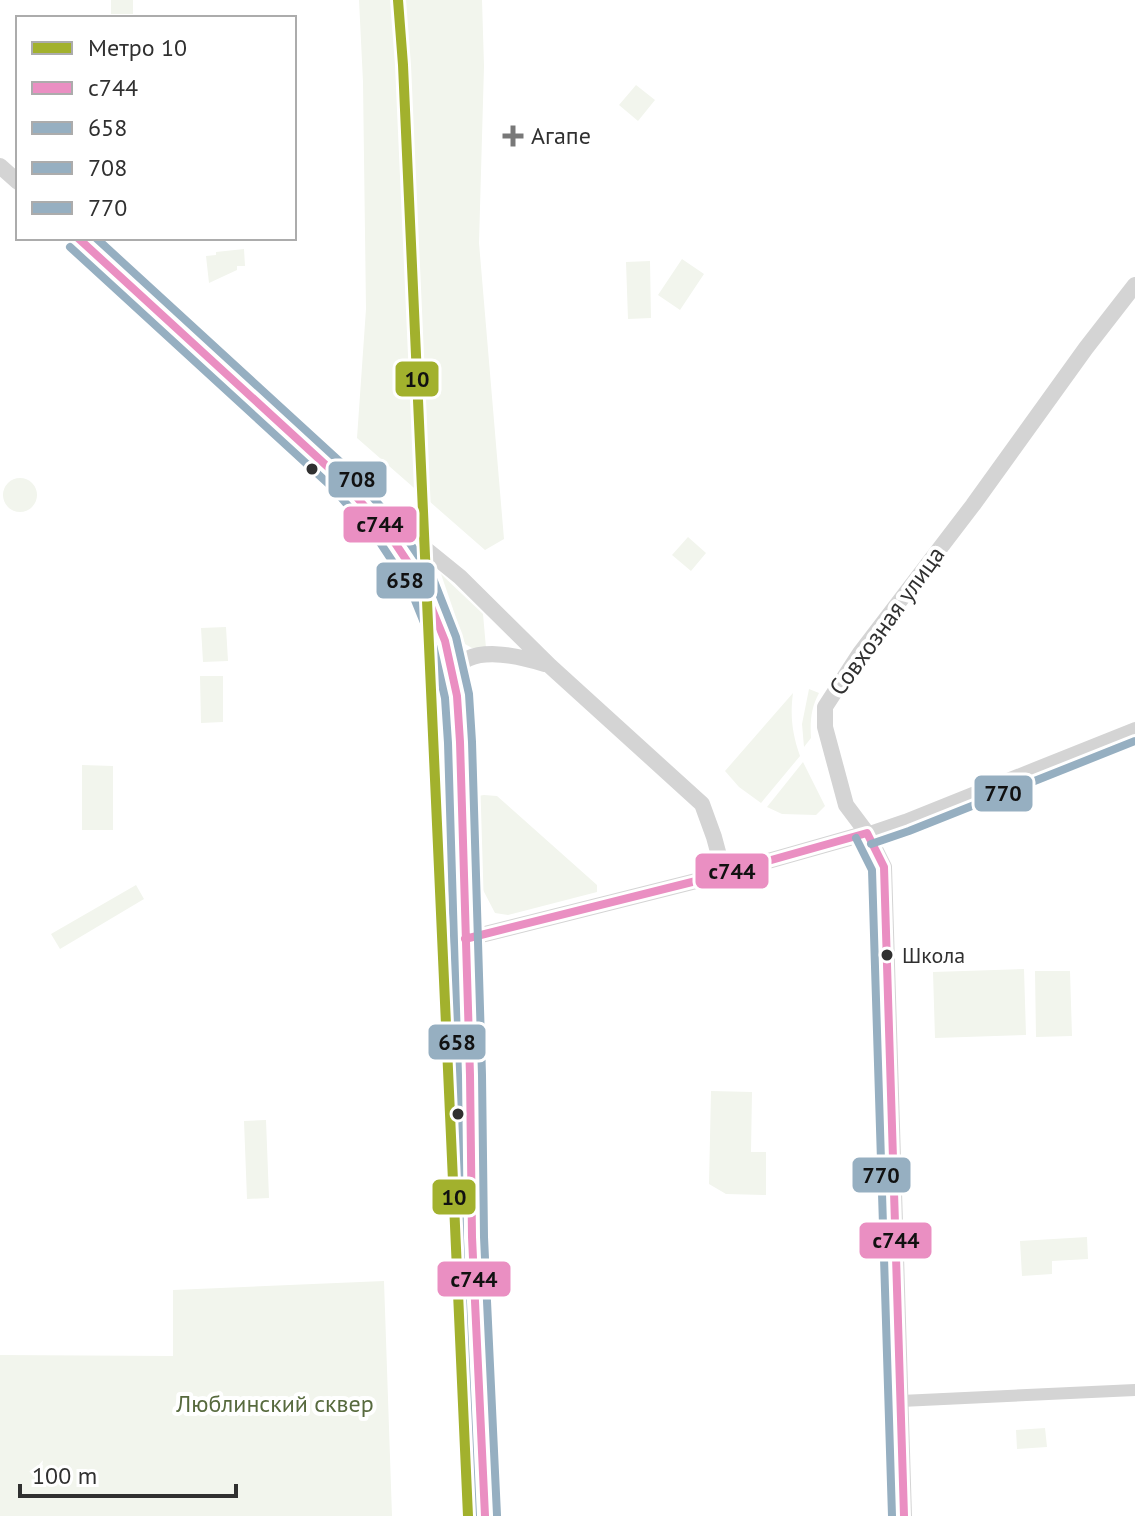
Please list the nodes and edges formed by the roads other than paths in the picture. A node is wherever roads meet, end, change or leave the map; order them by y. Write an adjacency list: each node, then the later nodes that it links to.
1 (0, 166): 2 (street)
2 (16, 180)
3 (80, 240): 5 (street)
4 (1135, 285): 9 (street, Совхозная улица)
5 (341, 479): 6 (street); 7 (street)
6 (550, 666): 7 (street); 10 (street)
7 (453, 672): 11 (street)
8 (1135, 728): 9 (street)
9 (867, 833): 10 (street); 13 (street, Совхозная улица)
10 (724, 874): 11 (street)
11 (465, 939): 14 (street)
12 (1135, 1390): 13 (street)
13 (901, 1401): 15 (street, Совхозная улица)
14 (485, 1516)
15 (904, 1516)

